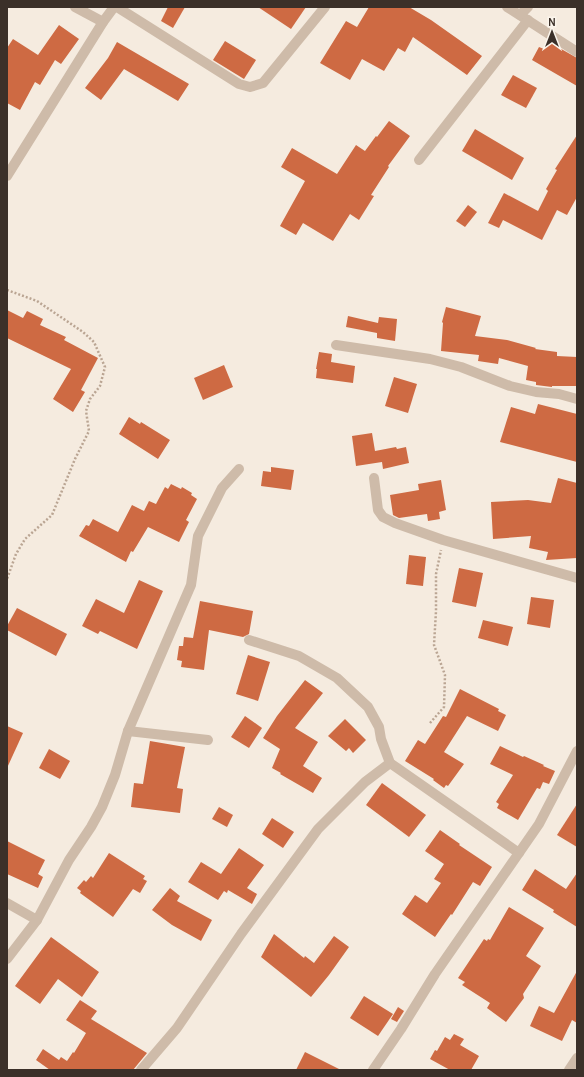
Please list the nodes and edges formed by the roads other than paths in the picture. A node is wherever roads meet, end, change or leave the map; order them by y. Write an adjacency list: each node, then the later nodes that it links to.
1 (75, 7): 8 (street)
2 (114, 7): 8 (street)
3 (117, 7): 4 (street)
4 (325, 7)
5 (507, 7): 7 (street)
6 (528, 7): 7 (street)
7 (524, 18): 9 (street); 10 (street)
8 (103, 22): 11 (street)
9 (577, 52)
10 (419, 160)
11 (7, 176)
12 (336, 345): 13 (street)
13 (577, 399)
14 (239, 468): 18 (street)
15 (374, 478): 16 (street)
16 (577, 578)
17 (249, 640): 21 (street)
18 (128, 731): 19 (street); 24 (street)
19 (208, 740)
20 (577, 751): 22 (street)
21 (390, 763): 22 (street); 27 (street)
22 (520, 853): 28 (street)
23 (7, 903): 24 (street)
24 (37, 920): 25 (street)
25 (7, 959)
26 (577, 1058): 29 (street)
27 (141, 1070)
28 (372, 1070)
29 (569, 1070)

